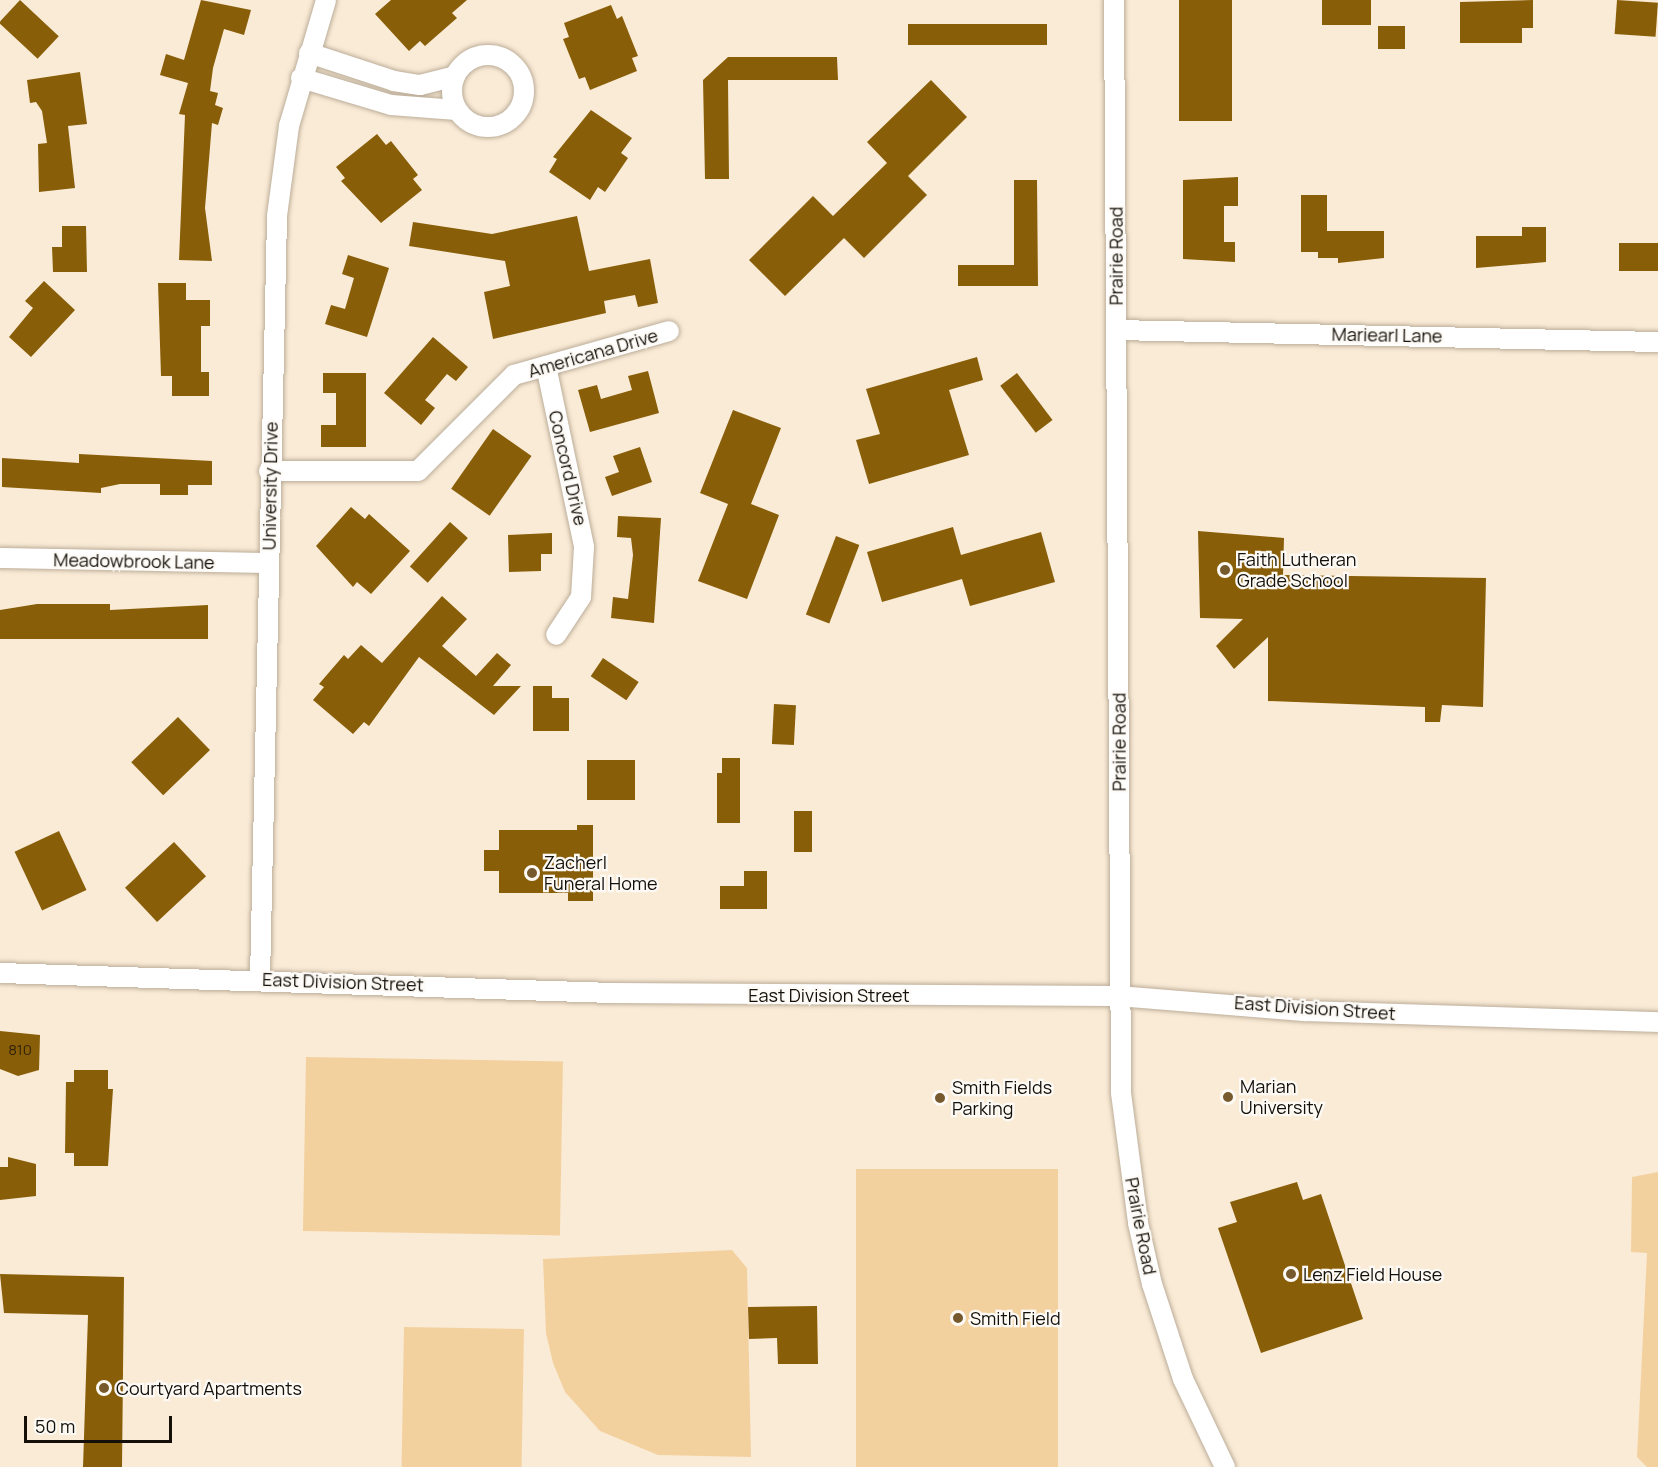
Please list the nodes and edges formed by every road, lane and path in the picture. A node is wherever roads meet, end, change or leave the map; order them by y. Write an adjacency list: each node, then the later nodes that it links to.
1 (326, 0): 3 (street, University Drive)
2 (1114, 0): 7 (street, Prairie Road)
3 (309, 53): 4 (street); 5 (street, University Drive)
4 (455, 76): 6 (street); 6 (street)
5 (301, 78): 6 (street); 11 (street, University Drive)
6 (457, 110)
7 (1116, 330): 9 (street, Mariearl Lane); 17 (street, Prairie Road)
8 (669, 331): 10 (street, Americana Drive)
9 (1658, 342)
10 (546, 366): 11 (street, Americana Drive); 14 (street, Concord Drive)
11 (269, 471): 13 (street, University Drive)
12 (0, 558): 13 (street, Meadowbrook Lane)
13 (269, 563): 16 (street, University Drive)
14 (556, 635)
15 (0, 973): 16 (street, East Division Street)
16 (260, 979): 17 (street, East Division Street)
17 (1118, 996): 18 (street, East Division Street); 19 (street, Prairie Road)
18 (1658, 1023)
19 (1226, 1467)

